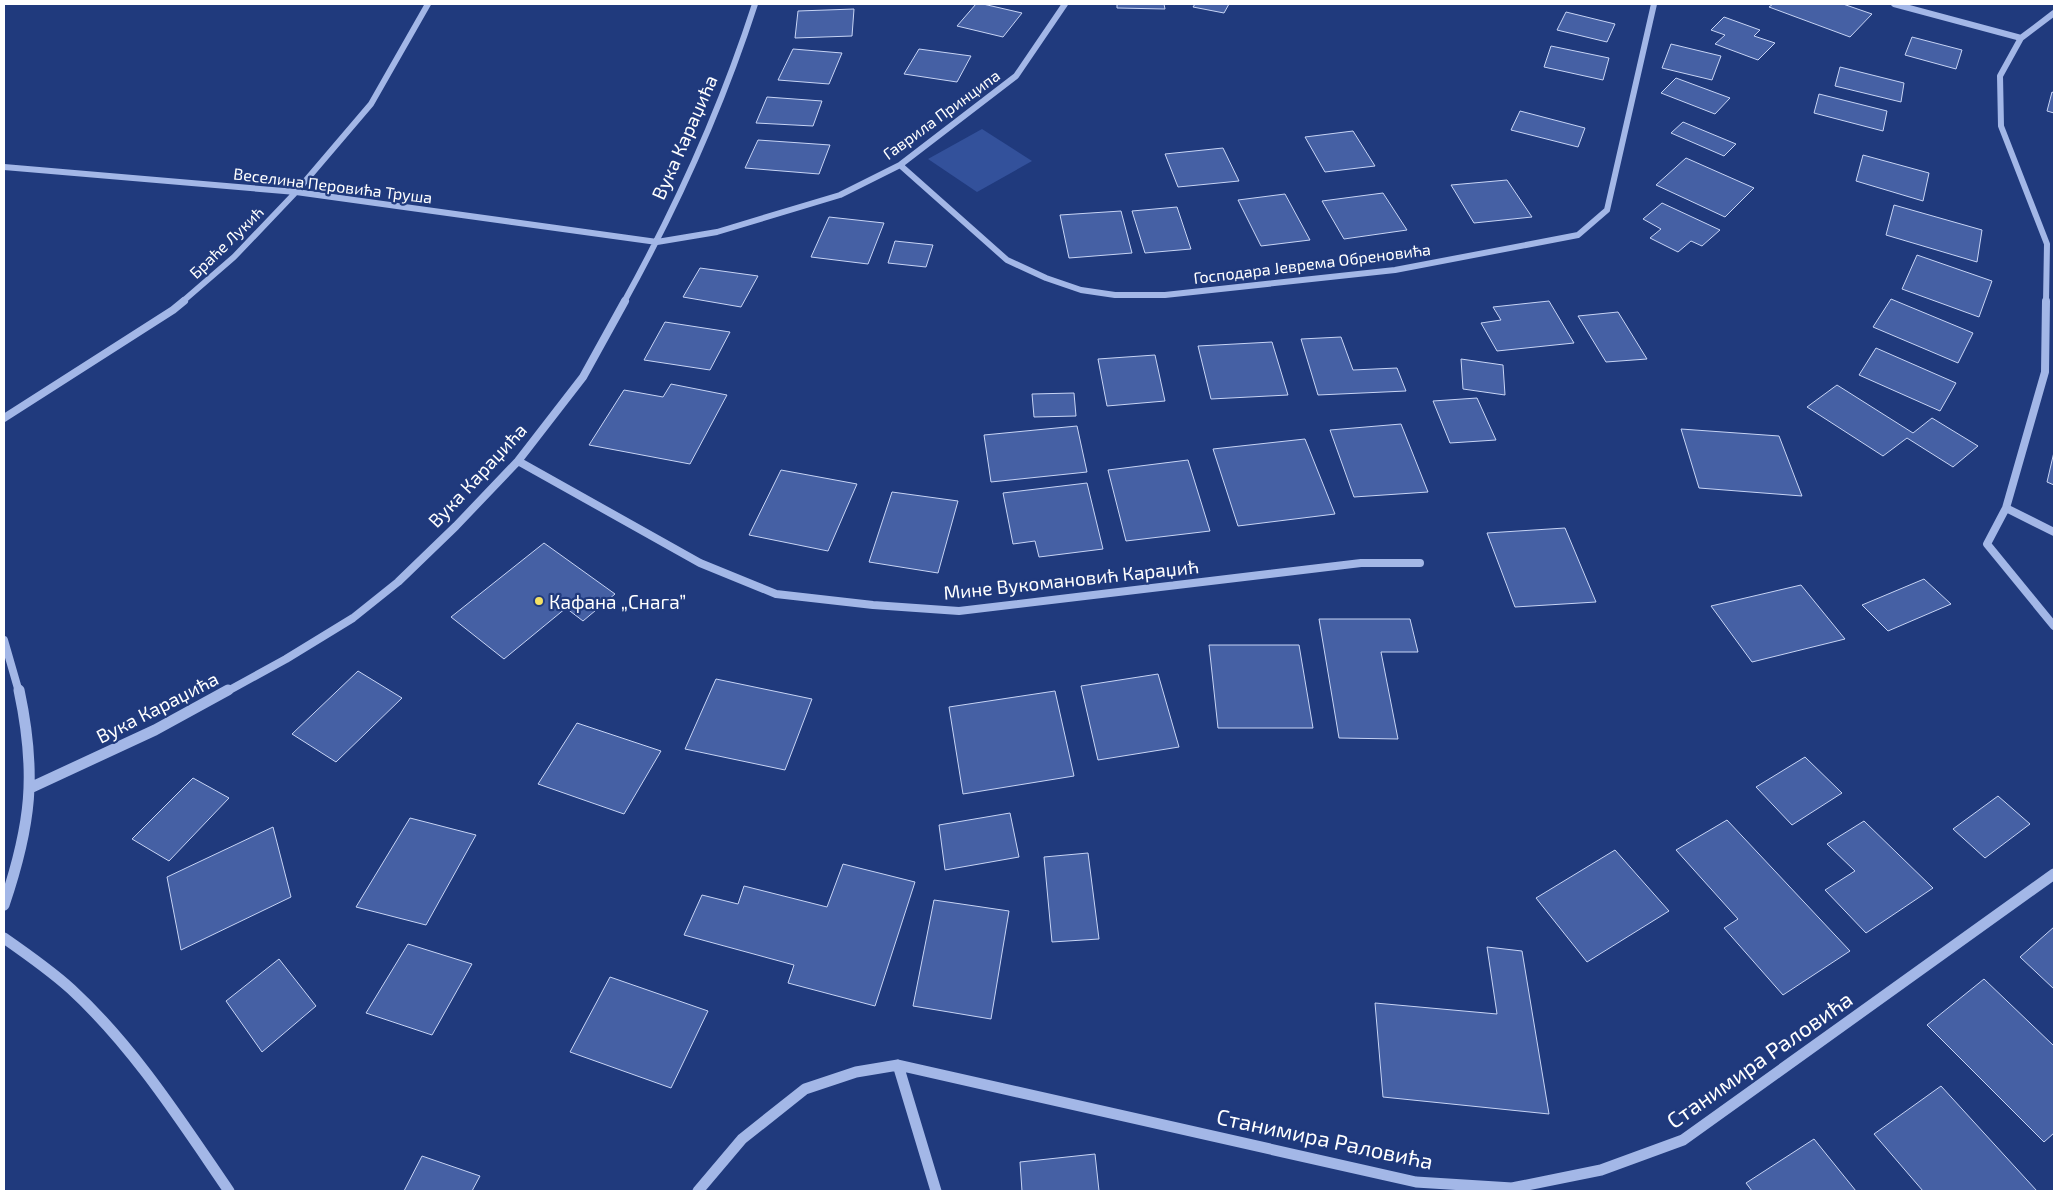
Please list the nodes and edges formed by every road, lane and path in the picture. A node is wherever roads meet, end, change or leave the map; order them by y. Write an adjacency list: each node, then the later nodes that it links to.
1 (428, 4): 10 (street, Браће Лукић)
2 (755, 4): 11 (street, Вука Караџића)
3 (1065, 4): 8 (street, Гаврила Принципа)
4 (1654, 4): 8 (street, Господара Јеврема Обреновића)
5 (1894, 4): 7 (street)
6 (2054, 13): 7 (street)
7 (2021, 38): 14 (street)
8 (900, 164): 11 (street, Гаврила Принципа)
9 (4, 167): 10 (street, Веселина Перовића Труша)
10 (296, 192): 11 (street, Веселина Перовића Труша); 12 (street, Браће Лукић)
11 (657, 242): 13 (street, Вука Караџића)
12 (4, 418)
13 (518, 461): 16 (street, Мине Вукомановић Караџић); 19 (street, Вука Караџића)
14 (2006, 508): 15 (street); 17 (street)
15 (2054, 532)
16 (1420, 563)
17 (2054, 626)
18 (4, 640): 19 (street)
19 (30, 788): 21 (street)
20 (2054, 874): 23 (street, Станимира Раловића)
21 (4, 904)
22 (4, 938): 24 (street)
23 (898, 1065): 25 (street, Станимира Раловића); 26 (street)
24 (229, 1191)
25 (698, 1191)
26 (936, 1191)

